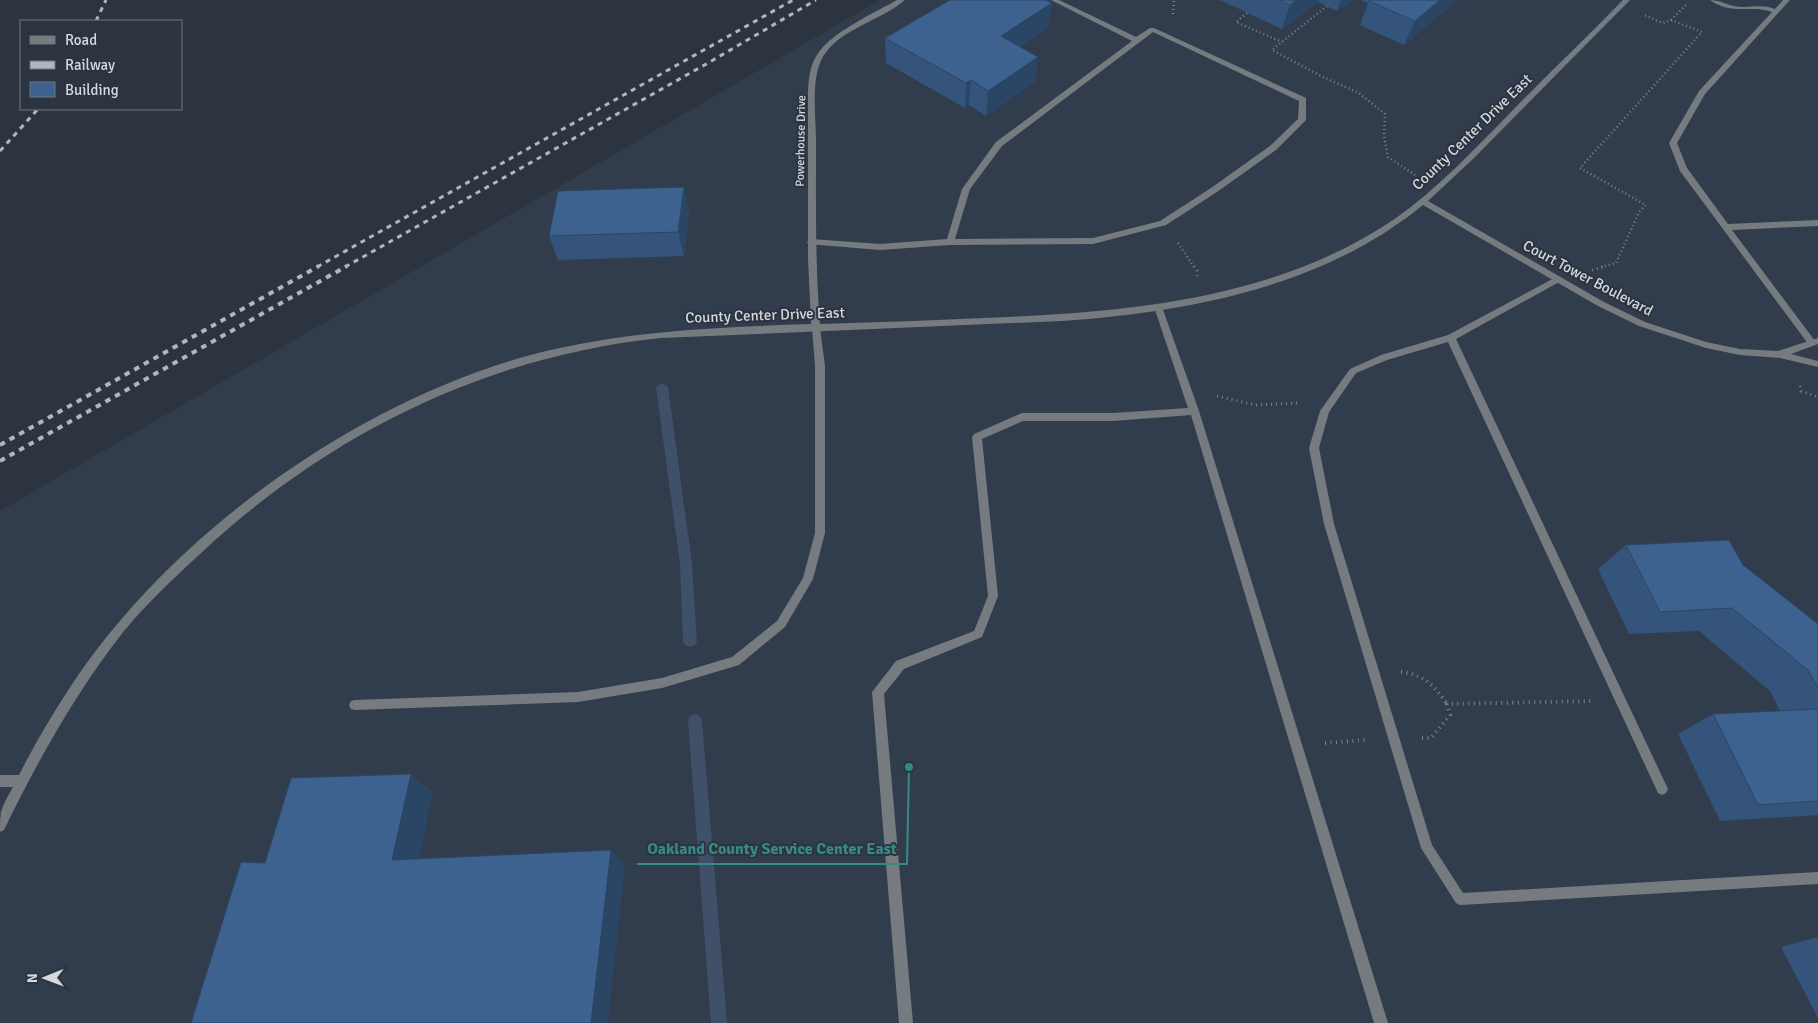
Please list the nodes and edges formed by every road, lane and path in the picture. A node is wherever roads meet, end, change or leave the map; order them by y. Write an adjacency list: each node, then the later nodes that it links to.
1 (902, 0): 19 (street, Powerhouse Drive)
2 (1054, 0): 12 (street)
3 (1691, 0): 11 (path)
4 (1713, 0): 7 (street)
5 (1787, 0): 9 (street)
6 (1624, 3): 11 (path); 15 (street, County Center Drive East)
7 (1764, 3): 9 (street)
8 (1327, 6): 13 (path)
9 (1777, 12): 18 (street)
10 (1247, 13): 13 (path)
11 (1671, 20): 21 (path)
12 (1136, 40): 16 (street); 20 (street)
13 (1283, 42): 14 (path)
14 (1422, 180)
15 (1423, 201): 22 (street, Court Tower Boulevard); 24 (street, County Center Drive East)
16 (1163, 223): 20 (street); 23 (path)
17 (1818, 224): 18 (street)
18 (1728, 227): 27 (street)
19 (811, 242): 20 (street); 25 (street, Powerhouse Drive)
20 (950, 242)
21 (1585, 272)
22 (1558, 279): 26 (street); 29 (street, Court Tower Boulevard)
23 (1198, 284)
24 (1158, 307): 25 (street, County Center Drive East); 35 (street)
25 (816, 328): 39 (street, Powerhouse Drive); 43 (street, County Center Drive East)
26 (1451, 338): 36 (street); 37 (street)
27 (1815, 342): 28 (street); 29 (street, Court Tower Boulevard)
28 (1818, 352)
29 (1780, 355): 30 (street, Court Tower Boulevard)
30 (1818, 364)
31 (1800, 385): 33 (path)
32 (1213, 395): 34 (path)
33 (1818, 398)
34 (1300, 403)
35 (1194, 411): 41 (street); 47 (street)
36 (1374, 673): 38 (path); 40 (street)
37 (1621, 700): 38 (path); 44 (street)
38 (1447, 704): 40 (path)
39 (355, 705)
40 (1394, 739): 41 (path); 46 (street)
41 (1296, 745): 48 (street)
42 (0, 781): 43 (street)
43 (21, 781): 45 (street, County Center Drive East)
44 (1662, 789)
45 (0, 826)
46 (1818, 878)
47 (906, 1023)
48 (1381, 1023)

